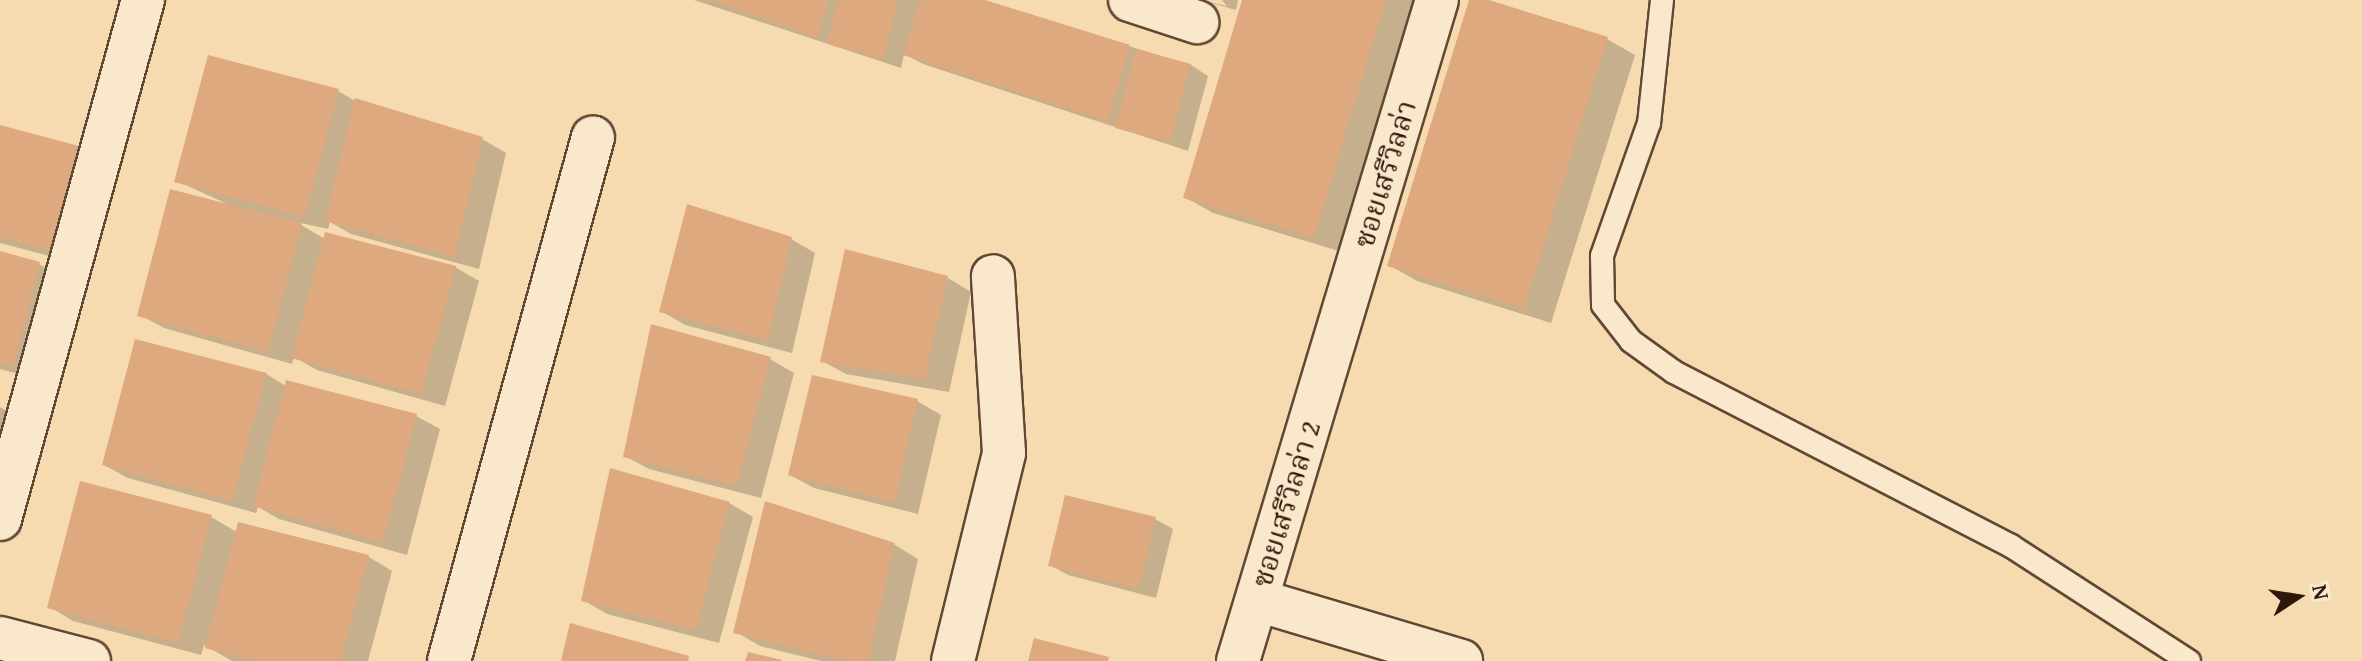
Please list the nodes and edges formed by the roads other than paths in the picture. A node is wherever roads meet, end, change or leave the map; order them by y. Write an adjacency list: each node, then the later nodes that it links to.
1 (143, 0): 9 (street)
2 (1130, 0): 5 (street)
3 (1437, 0): 8 (street, ซอยเสรีวิลล่า)
4 (1662, 0): 17 (lane)
5 (1197, 22)
6 (593, 137): 13 (street)
7 (993, 276): 14 (street)
8 (1333, 348): 10 (street, ซอยเสรีวิลล่า 2)
9 (0, 519)
10 (1257, 600): 15 (street, ซอยเสรีวิลล่า 2); 16 (street)
11 (0, 638): 12 (street)
12 (89, 661)
13 (449, 661)
14 (953, 661)
15 (1238, 661)
16 (1461, 661)
17 (2189, 661)

